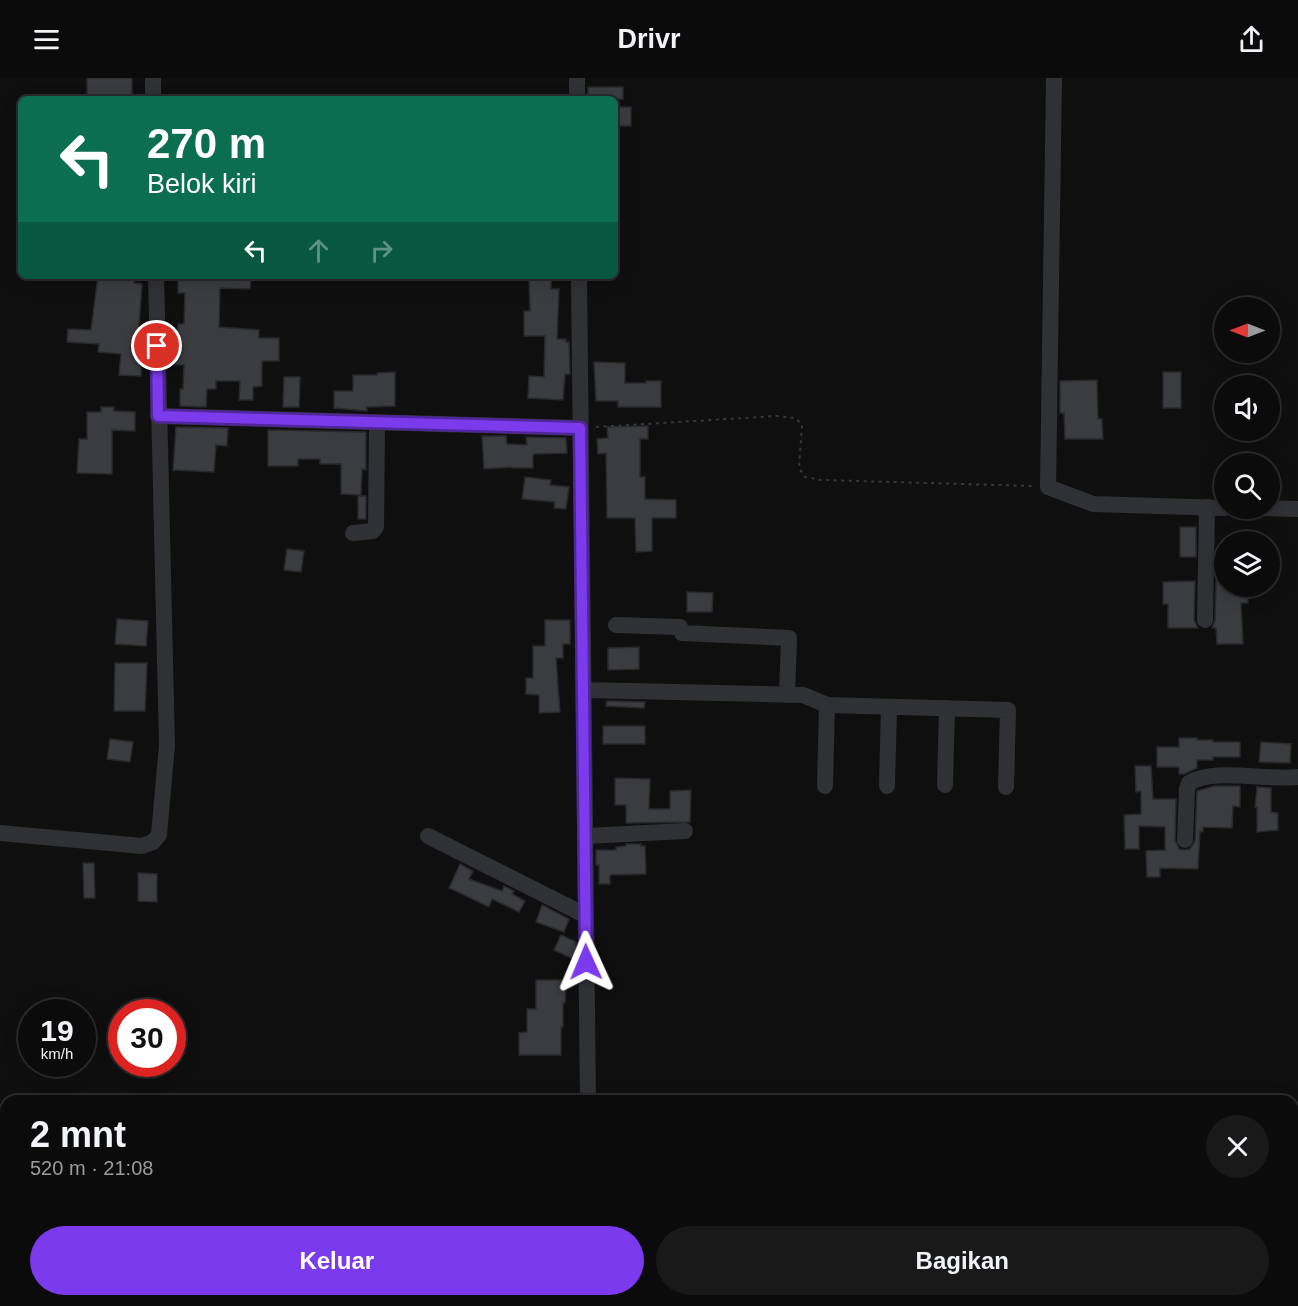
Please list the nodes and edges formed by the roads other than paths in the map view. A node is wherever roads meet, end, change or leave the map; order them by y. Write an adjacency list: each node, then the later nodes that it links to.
1 (153, 78): 4 (street)
2 (576, 78): 5 (street)
3 (1054, 78): 11 (street)
4 (153, 96)
5 (577, 96)
6 (156, 279): 8 (street)
7 (579, 279): 10 (street)
8 (158, 416): 9 (street); 29 (street)
9 (378, 423): 10 (street); 15 (street)
10 (580, 428): 18 (street)
11 (1214, 508)
12 (1280, 509): 13 (street)
13 (1298, 509)
14 (1215, 519): 16 (street)
15 (353, 533)
16 (1205, 620)
17 (616, 625): 19 (street)
18 (584, 690): 19 (street); 31 (street)
19 (787, 694): 20 (street)
20 (826, 705): 21 (street); 25 (street)
21 (889, 707): 22 (street); 26 (street)
22 (947, 708): 24 (street); 27 (street)
23 (1298, 777): 32 (street)
24 (945, 785)
25 (825, 786)
26 (887, 786)
27 (1006, 787)
28 (685, 831): 31 (street)
29 (0, 834)
30 (428, 836): 33 (street)
31 (586, 836): 33 (street)
32 (1185, 840)
33 (585, 915): 34 (street)
34 (588, 1095)

